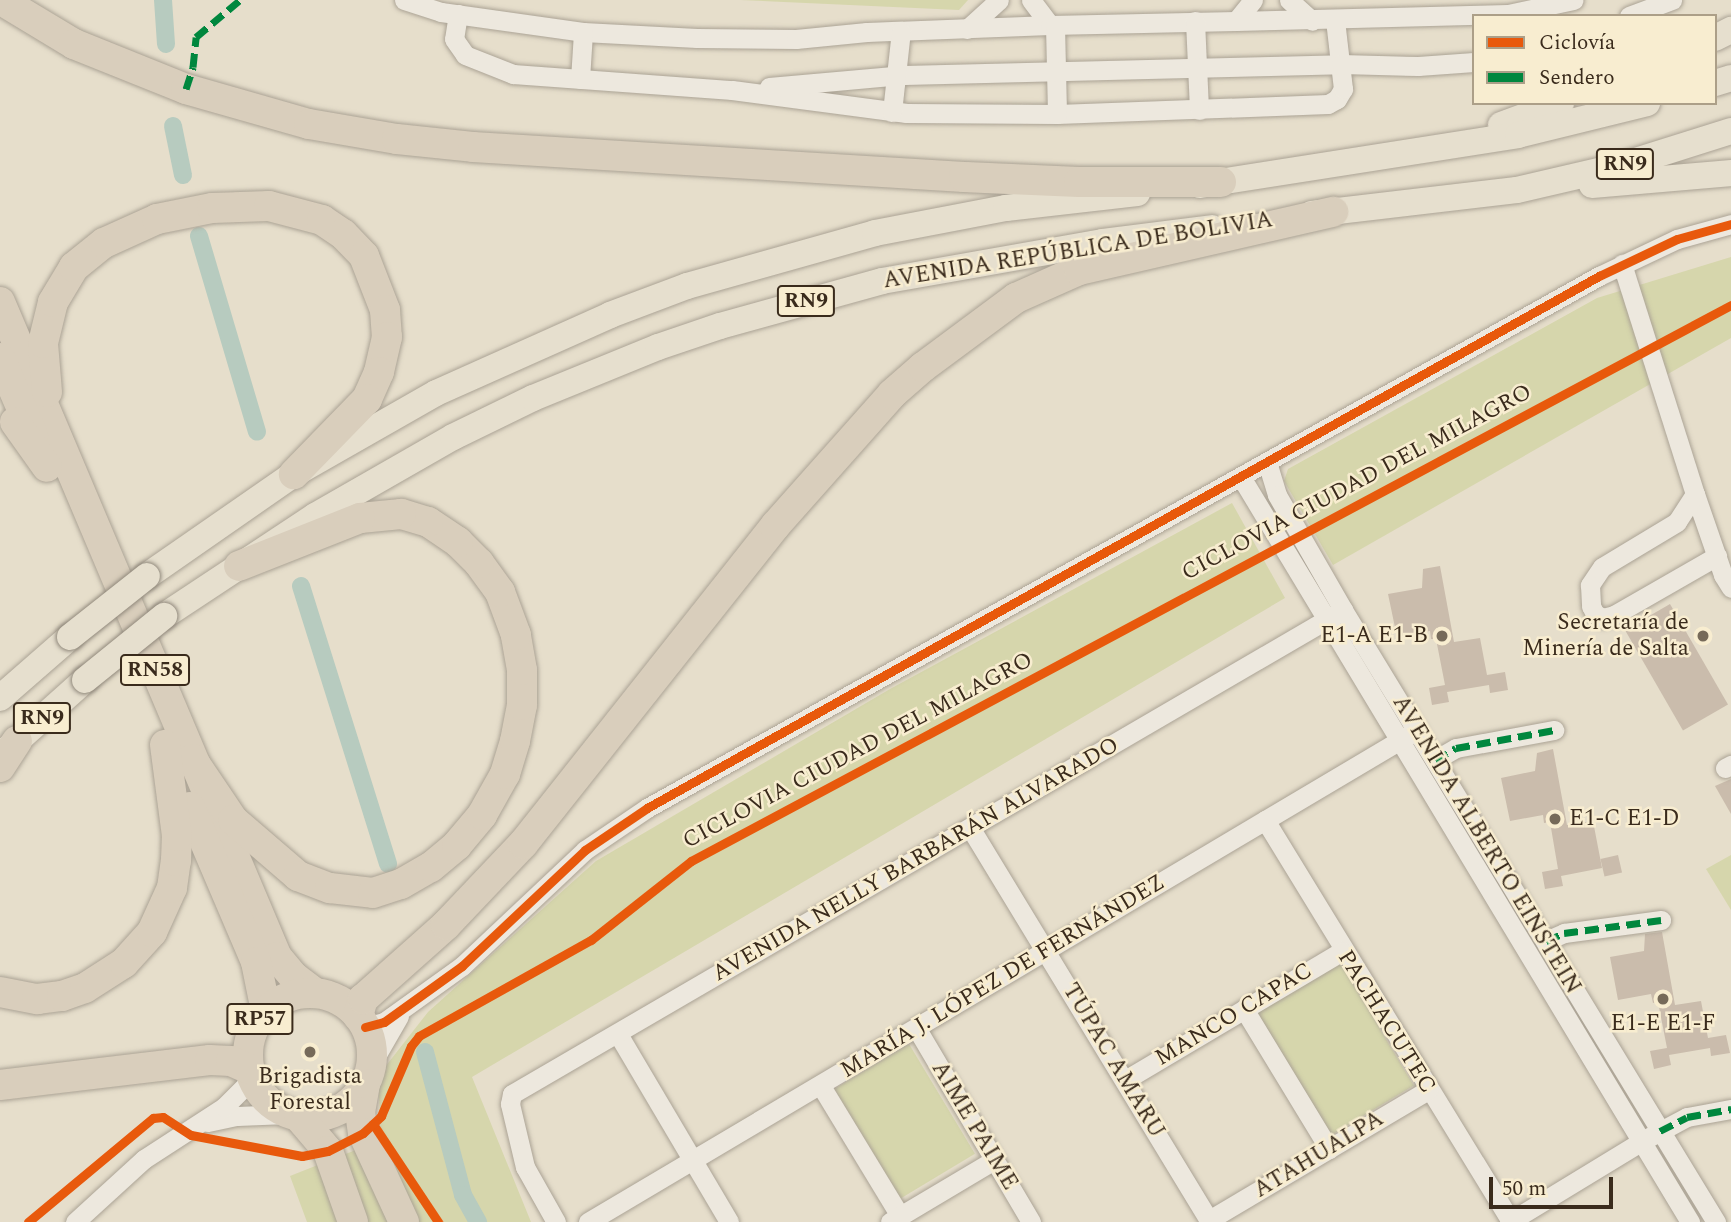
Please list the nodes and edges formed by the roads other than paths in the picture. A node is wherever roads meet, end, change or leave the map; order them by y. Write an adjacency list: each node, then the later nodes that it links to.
1 (1, 0): 36 (highway)
2 (404, 0): 9 (street)
3 (999, 0): 18 (street)
4 (1031, 0): 17 (street)
5 (1253, 0): 15 (street)
6 (1289, 0): 16 (street)
7 (1574, 0): 11 (street)
8 (1672, 0): 12 (street)
9 (458, 14): 20 (street); 26 (street)
10 (1472, 14): 13 (street)
11 (1483, 14)
12 (1634, 14)
13 (1335, 20): 16 (street); 22 (street)
14 (1195, 21): 15 (street); 17 (street); 23 (street)
15 (1236, 21): 16 (street)
16 (1312, 21)
17 (1053, 25): 18 (street); 24 (street)
18 (967, 29): 19 (street)
19 (901, 31): 20 (street); 25 (street)
20 (583, 32): 26 (street)
21 (1472, 62): 22 (street)
22 (1341, 64): 23 (street); 30 (street)
23 (1198, 68): 24 (street); 30 (street)
24 (1055, 72): 25 (street); 32 (street)
25 (896, 76): 27 (street); 31 (street)
26 (580, 79): 27 (street)
27 (732, 90): 31 (street)
28 (1555, 105): 34 (main road)
29 (1639, 105): 34 (main road, AVENIDA REPÚBLICA DE BOLIVIA / RN9)
30 (1199, 110): 32 (street)
31 (892, 112): 32 (street)
32 (1057, 114)
33 (1731, 131): 37 (main road, AVENIDA REPÚBLICA DE BOLIVIA / RN9)
34 (1430, 150): 36 (main road, AVENIDA REPÚBLICA DE BOLIVIA / RN9)
35 (1731, 173): 37 (main road)
36 (1221, 182): 47 (main road, AVENIDA REPÚBLICA DE BOLIVIA / RN9)
37 (1517, 190): 38 (main road, AVENIDA REPÚBLICA DE BOLIVIA / RN9)
38 (1333, 212): 51 (main road, AVENIDA REPÚBLICA DE BOLIVIA / RN9); 74 (highway)
39 (1731, 225): 40 (street)
40 (1622, 264): 45 (street); 49 (street)
41 (0, 302): 44 (highway, RN58)
42 (0, 358): 46 (highway, RN58)
43 (0, 402): 46 (highway)
44 (53, 430): 47 (highway); 59 (highway, RN58)
45 (1267, 462): 48 (street); 53 (street, AVENIDA ALBERTO EINSTEIN)
46 (47, 467): 57 (highway, RN58)
47 (294, 474): 54 (main road, AVENIDA REPÚBLICA DE BOLIVIA / RN9, bridge)
48 (1241, 477): 53 (street, AVENIDA ALBERTO EINSTEIN); 72 (street)
49 (1695, 494): 50 (street); 50 (street)
50 (1717, 556): 52 (street)
51 (239, 566): 58 (main road, AVENIDA REPÚBLICA DE BOLIVIA / RN9, bridge); 59 (highway)
52 (1731, 588)
53 (1335, 614): 56 (street, AVENIDA ALBERTO EINSTEIN); 63 (street, AVENIDA NELLY BARBARÁN ALVARADO)
54 (0, 698)
55 (1554, 730): 60 (street)
56 (1408, 734): 60 (street, AVENIDA ALBERTO EINSTEIN); 62 (street, MARÍA J. LÓPEZ DE FERNÁNDEZ); 87 (street, AVENIDA ALBERTO EINSTEIN)
57 (165, 745): 64 (highway, RN58); 69 (highway)
58 (9, 749): 61 (highway)
59 (192, 759): 64 (highway, RN58)
60 (1435, 760): 66 (street, AVENIDA ALBERTO EINSTEIN)
61 (0, 767)
62 (1265, 820): 67 (street, MARÍA J. LÓPEZ DE FERNÁNDEZ); 68 (street, PACHACUTEC)
63 (971, 829): 67 (street, TÚPAC AMARU); 76 (street, AVENIDA NELLY BARBARÁN ALVARADO)
64 (246, 912): 70 (highway, RN58); 73 (highway, RN58)
65 (1661, 920): 66 (street)
66 (1546, 942): 86 (street, AVENIDA ALBERTO EINSTEIN)
67 (1046, 949): 75 (street, MARÍA J. LÓPEZ DE FERNÁNDEZ); 79 (street, TÚPAC AMARU)
68 (1342, 951): 71 (street, MANCO CAPAC); 82 (street, PACHACUTEC)
69 (0, 992)
70 (315, 993): 73 (highway, RP57); 74 (highway, RP57)
71 (1244, 1009): 79 (street, MANCO CAPAC); 88 (street)
72 (403, 1010): 74 (street); 78 (street)
73 (265, 1011): 77 (highway, RP57)
74 (361, 1021): 78 (highway)
75 (917, 1029): 81 (street, MARÍA J. LÓPEZ DE FERNÁNDEZ); 89 (street, AIME PAIME)
76 (618, 1034): 90 (street); 97 (street, AVENIDA NELLY BARBARÁN ALVARADO)
77 (250, 1074): 80 (highway); 84 (highway); 85 (street)
78 (369, 1074): 84 (highway); 96 (highway)
79 (1125, 1080): 92 (street, TÚPAC AMARU)
80 (0, 1085)
81 (821, 1086): 90 (street, MARÍA J. LÓPEZ DE FERNÁNDEZ); 91 (street)
82 (1428, 1090): 88 (street, ATAHUALPA); 93 (street, PACHACUTEC)
83 (1731, 1109): 86 (street)
84 (293, 1116): 85 (street); 95 (highway)
85 (190, 1127): 94 (street)
86 (1660, 1132): 87 (street); 102 (street, AVENIDA ALBERTO EINSTEIN)
87 (1642, 1141): 93 (street); 101 (street, AVENIDA ALBERTO EINSTEIN)
88 (1329, 1149): 92 (street, ATAHUALPA)
89 (994, 1160): 91 (street); 100 (street, AIME PAIME)
90 (693, 1163): 98 (street, MARÍA J. LÓPEZ DE FERNÁNDEZ); 99 (street)
91 (895, 1219)
92 (1209, 1221)
93 (1510, 1221)
94 (75, 1222)
95 (353, 1222)
96 (404, 1222)
97 (556, 1222)
98 (588, 1222)
99 (729, 1222)
100 (1031, 1222)
101 (1690, 1222)
102 (1716, 1222)

